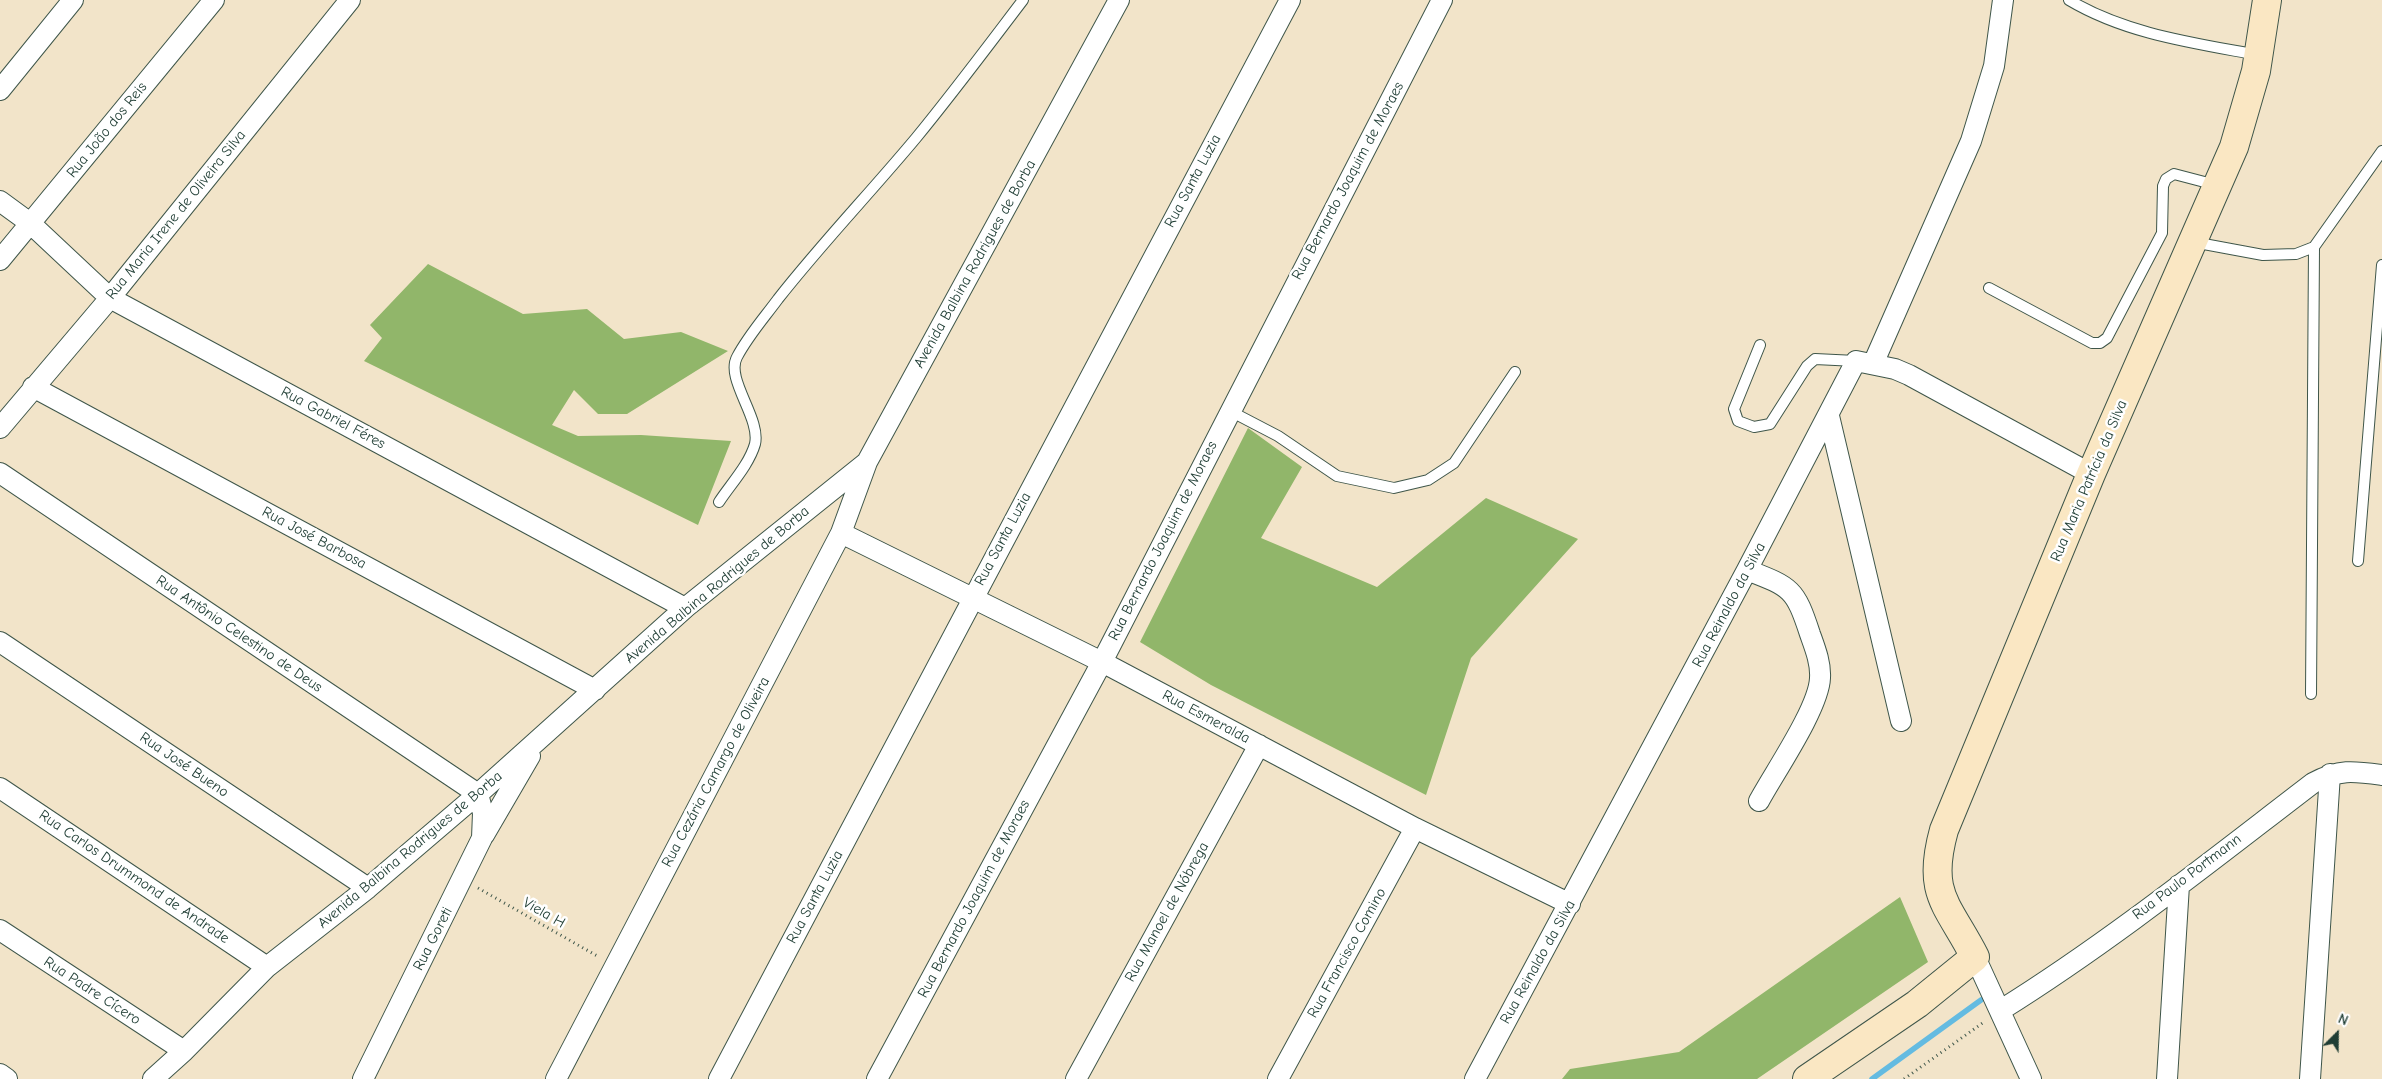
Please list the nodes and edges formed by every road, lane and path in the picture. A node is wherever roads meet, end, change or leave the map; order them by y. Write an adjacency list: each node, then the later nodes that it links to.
1 (73, 0): 12 (street)
2 (214, 0): 16 (street, Rua João dos Reis)
3 (350, 0): 22 (street, Rua Maria Irene de Oliveira Silva)
4 (1023, 0): 33 (lane)
5 (1119, 0): 30 (street, Avenida Balbina Rodrigues de Borba)
6 (1290, 0): 37 (street, Rua Santa Luzia)
7 (1442, 0): 27 (street, Rua Bernardo Joaquim de Moraes)
8 (2003, 0): 24 (street, Rua Reinaldo da Silva)
9 (2068, 0): 11 (lane)
10 (2267, 0): 11 (street, Rua Maria Patrícia da Silva)
11 (2259, 55): 14 (street, Rua Maria Patrícia da Silva)
12 (0, 90)
13 (2382, 151): 18 (lane)
14 (2217, 185): 17 (street, Rua Maria Patrícia da Silva); 21 (lane)
15 (0, 201): 16 (street, Rua Gabriel Féres)
16 (30, 224): 19 (street, Rua João dos Reis); 22 (street, Rua Gabriel Féres)
17 (2192, 242): 18 (lane); 32 (street, Rua Maria Patrícia da Silva)
18 (2314, 247): 42 (lane)
19 (0, 260)
20 (2382, 265): 35 (lane)
21 (1989, 288)
22 (110, 298): 26 (street, Rua Maria Irene de Oliveira Silva); 38 (street, Rua Gabriel Féres)
23 (1760, 345): 24 (lane)
24 (1864, 362): 28 (street, Rua Reinaldo da Silva); 32 (street)
25 (1515, 372): 27 (lane)
26 (33, 387): 29 (street, Rua Maria Irene de Oliveira Silva); 41 (street, Rua José Barbosa)
27 (1230, 411): 40 (street, Rua Bernardo Joaquim de Moraes)
28 (1829, 416): 36 (street, Rua Reinaldo da Silva); 43 (street)
29 (0, 428)
30 (867, 462): 34 (street, Rua Cezária Camargo de Oliveira); 38 (street, Avenida Balbina Rodrigues de Borba)
31 (0, 473): 49 (street, Rua Antônio Celestino de Deus)
32 (2092, 474): 58 (street, Rua Maria Patrícia da Silva)
33 (718, 502)
34 (841, 533): 37 (street, Rua Esmeralda); 59 (street, Rua Cezária Camargo de Oliveira)
35 (2358, 561)
36 (1747, 570): 50 (street); 56 (street, Rua Reinaldo da Silva)
37 (972, 597): 40 (street, Rua Esmeralda); 68 (street, Rua Santa Luzia)
38 (685, 608): 41 (street, Avenida Balbina Rodrigues de Borba)
39 (0, 642): 55 (street, Rua José Bueno)
40 (1102, 662): 45 (street, Rua Esmeralda); 69 (street, Rua Bernardo Joaquim de Moraes)
41 (595, 690): 44 (street, Avenida Balbina Rodrigues de Borba)
42 (2311, 694)
43 (1901, 721)
44 (538, 740): 49 (street, Avenida Balbina Rodrigues de Borba); 52 (street)
45 (1259, 745): 51 (street, Rua Esmeralda); 70 (street, Rua Manoel de Nóbrega)
46 (2330, 774): 47 (street, Rua Paulo Portmann); 54 (street, Rua Paulo Portmann); 77 (street)
47 (2382, 775)
48 (0, 788): 60 (street, Rua Carlos Drummond de Andrade)
49 (478, 794): 52 (street, Rua Goreti); 55 (street, Avenida Balbina Rodrigues de Borba)
50 (1758, 801)
51 (1415, 828): 56 (street, Rua Esmeralda); 71 (street, Rua Francisco Comino)
52 (482, 838): 53 (street, Rua Goreti)
53 (463, 880): 59 (path, Viela H); 66 (street, Rua Goreti)
54 (2179, 885): 61 (street, Rua Paulo Portmann); 76 (street)
55 (368, 888): 60 (street, Avenida Balbina Rodrigues de Borba)
56 (1570, 904): 72 (street, Rua Reinaldo da Silva)
57 (0, 930): 62 (street, Rua Padre Cícero)
58 (1975, 957): 61 (street); 73 (street)
59 (615, 966): 67 (street, Rua Cezária Camargo de Oliveira)
60 (267, 967): 62 (street, Avenida Balbina Rodrigues de Borba)
61 (2001, 1010): 74 (path); 75 (street)
62 (184, 1051): 65 (street, Avenida Balbina Rodrigues de Borba)
63 (0, 1074): 64 (street)
64 (8, 1079)
65 (153, 1079)
66 (363, 1079)
67 (556, 1079)
68 (719, 1079)
69 (877, 1079)
70 (1076, 1079)
71 (1278, 1079)
72 (1475, 1079)
73 (1807, 1079)
74 (1904, 1079)
75 (2032, 1079)
76 (2167, 1079)
77 (2310, 1079)

